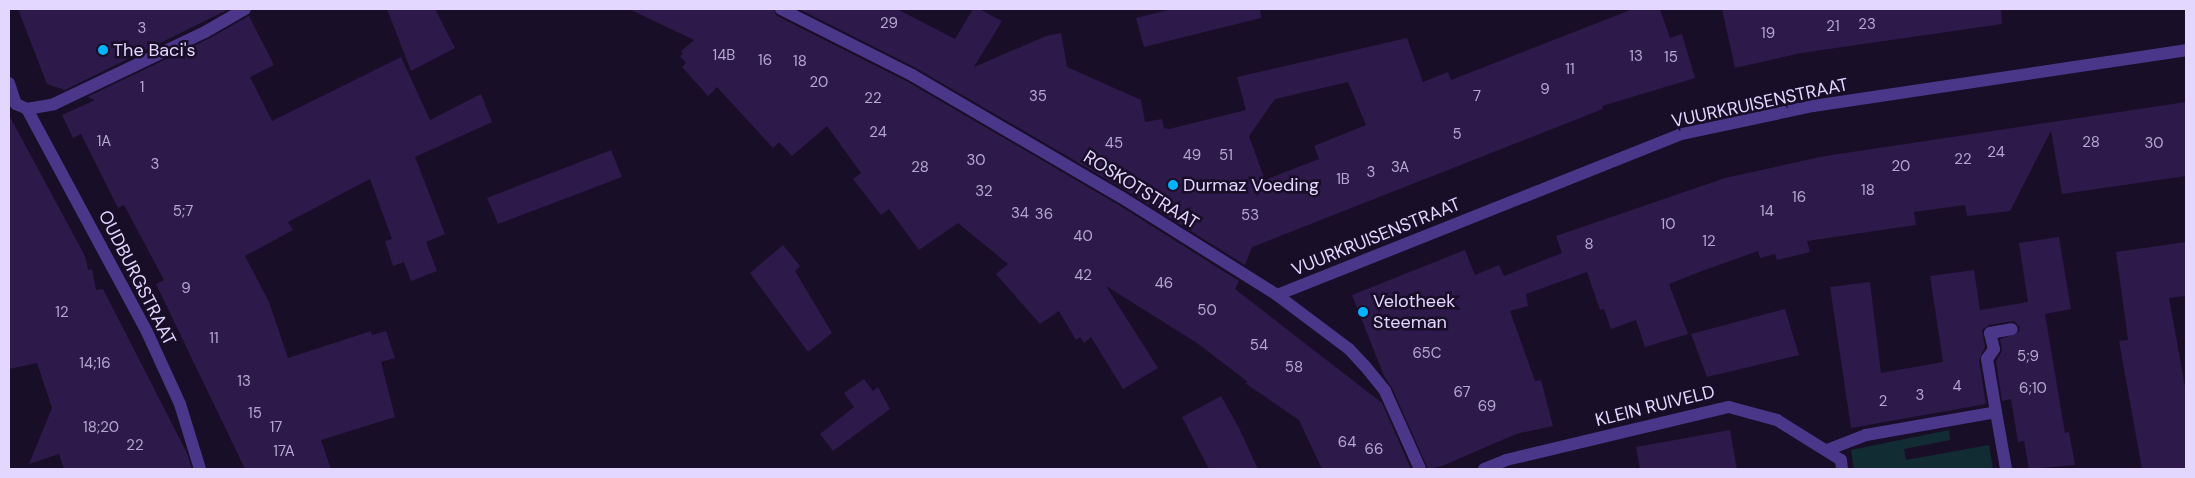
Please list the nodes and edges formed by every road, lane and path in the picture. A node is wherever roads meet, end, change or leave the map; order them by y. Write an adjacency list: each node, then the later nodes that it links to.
1 (245, 9): 5 (street)
2 (781, 9): 6 (street, ROSKOTSTRAAT)
3 (2186, 50): 6 (street, VUURKRUISENSTRAAT)
4 (9, 83): 5 (street, OUDBURGSTRAAT)
5 (17, 107): 10 (street, OUDBURGSTRAAT)
6 (1277, 296): 11 (street, ROSKOTSTRAAT)
7 (2012, 330): 8 (street)
8 (1996, 412): 9 (street); 14 (street)
9 (1827, 450): 12 (street, KLEIN RUIVELD); 13 (street, KLEIN RUIVELD)
10 (200, 469)
11 (1420, 469)
12 (1484, 469)
13 (1842, 469)
14 (2006, 469)

